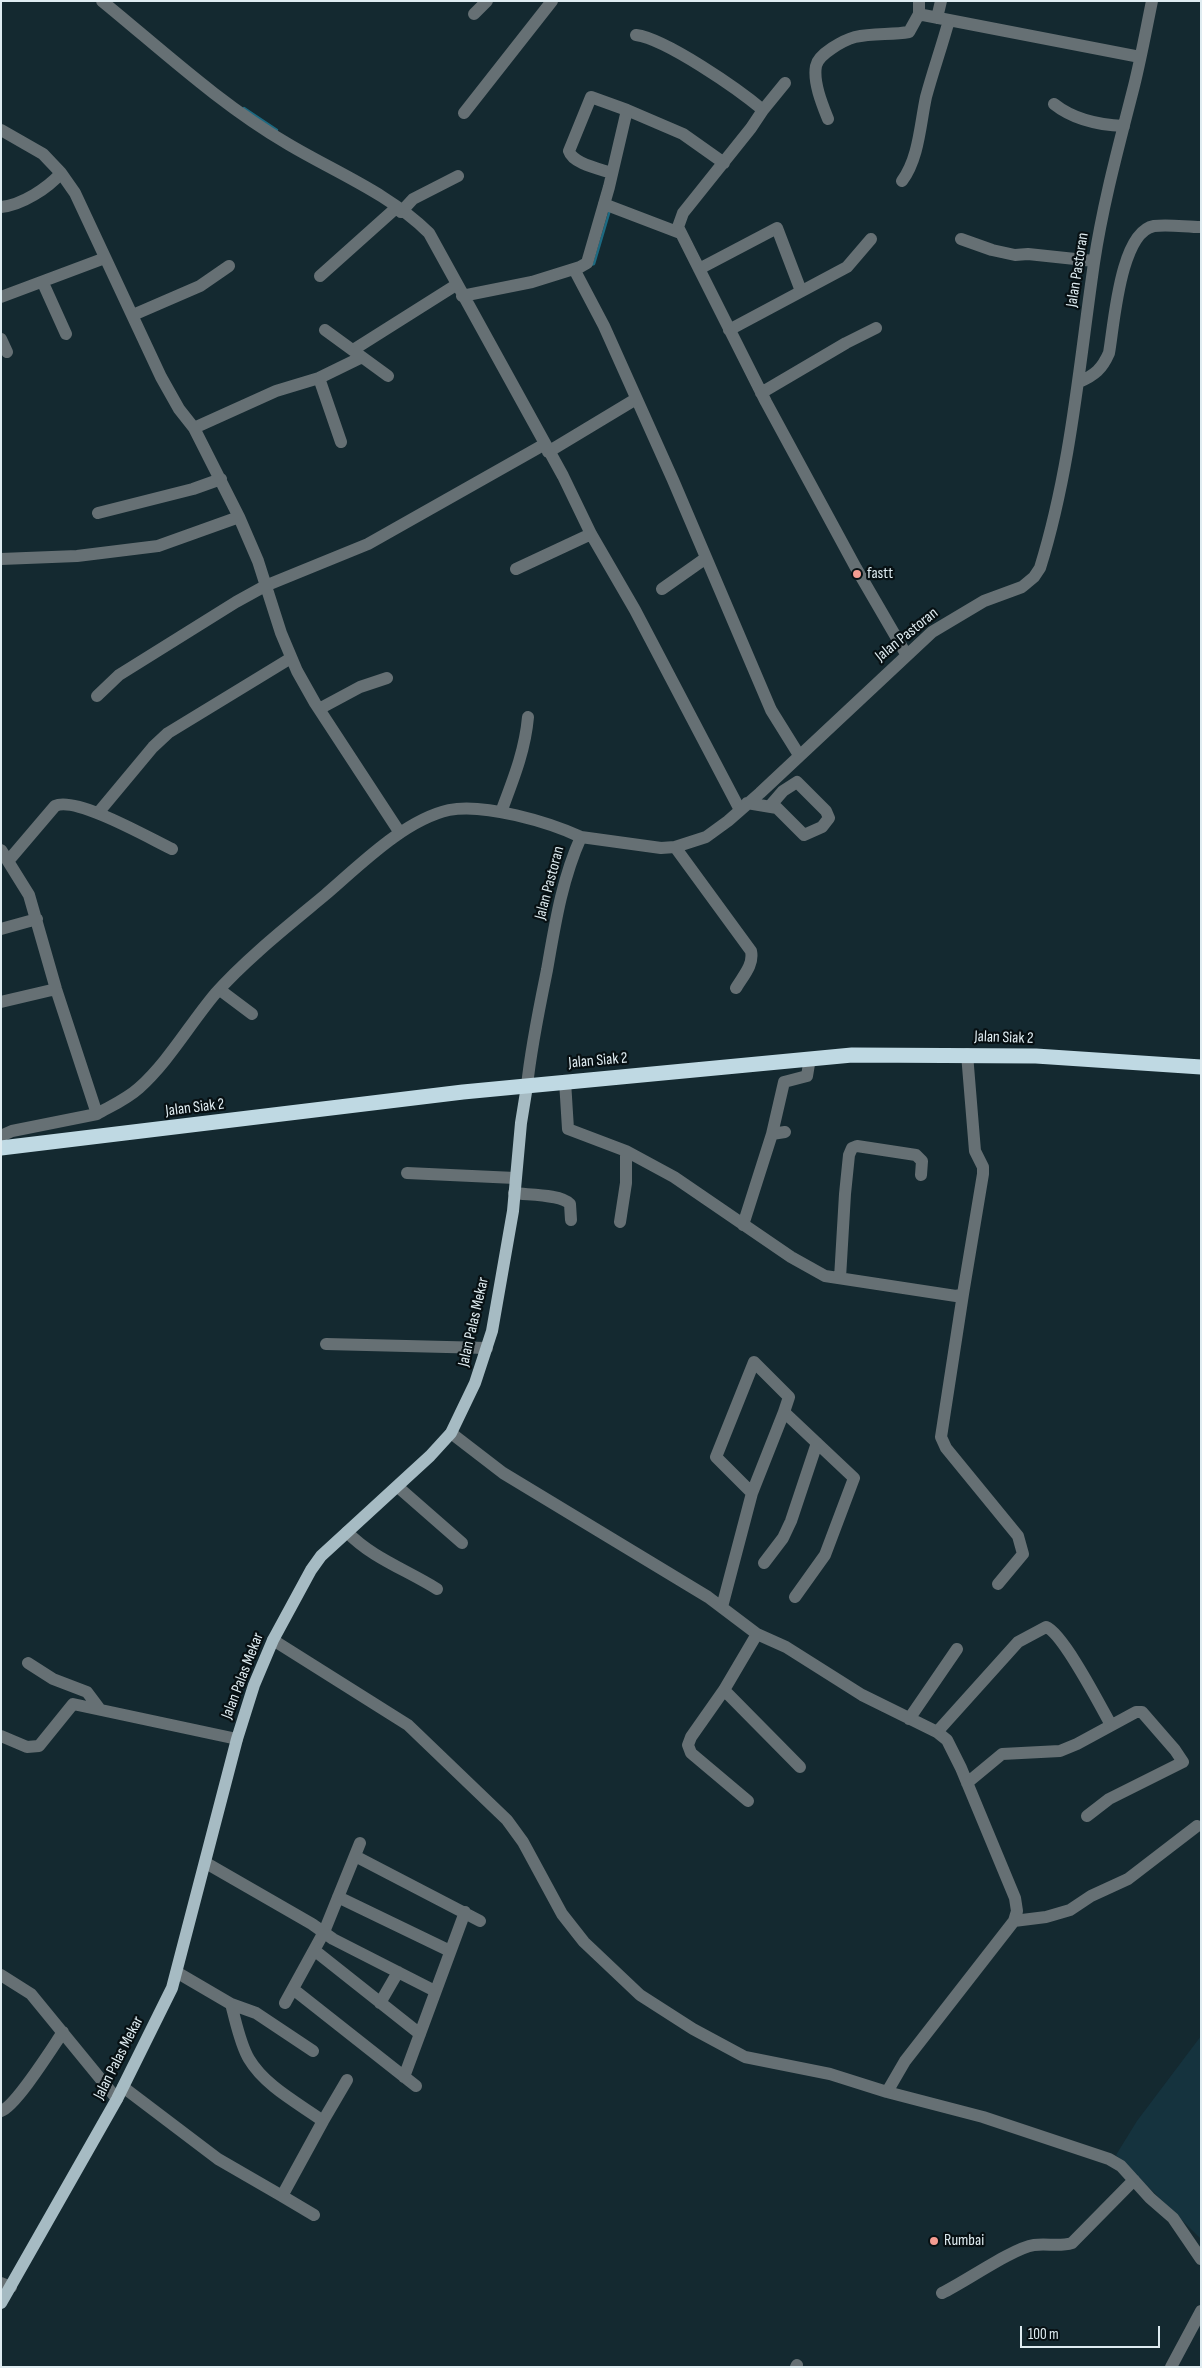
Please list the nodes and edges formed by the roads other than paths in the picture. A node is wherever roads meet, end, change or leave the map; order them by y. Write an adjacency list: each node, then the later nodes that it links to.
1 (102, 1): 26 (street)
2 (487, 1): 7 (street)
3 (552, 1): 15 (street)
4 (941, 1): 8 (street)
5 (1152, 1): 10 (street, Jalan Pastoran)
6 (919, 8): 8 (street); 16 (street)
7 (474, 14)
8 (943, 19): 10 (street); 23 (street)
9 (636, 35): 14 (street)
10 (1140, 57): 17 (street, Jalan Pastoran)
11 (785, 84): 14 (street)
12 (1054, 104): 17 (street)
13 (627, 110): 19 (street); 21 (street); 21 (street)
14 (763, 110): 19 (street)
15 (464, 113)
16 (828, 119)
17 (1124, 126): 32 (street, Jalan Pastoran)
18 (1, 130): 20 (street)
19 (724, 163): 28 (street)
20 (61, 173): 25 (street); 31 (street)
21 (612, 173): 24 (street)
22 (458, 176): 26 (street)
23 (902, 181)
24 (604, 204): 28 (street); 35 (street)
25 (1, 207)
26 (398, 210): 36 (street); 38 (street)
27 (1201, 227): 51 (street)
28 (680, 233): 34 (street)
29 (871, 239): 39 (street)
30 (962, 239): 32 (street)
31 (105, 258): 37 (street); 41 (street)
32 (1094, 261): 51 (street, Jalan Pastoran)
33 (229, 266): 41 (street)
34 (698, 268): 39 (street); 44 (street)
35 (574, 269): 38 (street); 53 (street)
36 (320, 276)
37 (43, 283): 40 (street); 45 (street)
38 (459, 291): 48 (street); 56 (street)
39 (801, 291): 44 (street)
40 (1, 297)
41 (133, 316): 54 (street)
42 (876, 328): 52 (street)
43 (325, 330): 48 (street)
44 (729, 330): 52 (street)
45 (66, 334)
46 (1, 339): 47 (street)
47 (7, 352)
48 (358, 354): 49 (street); 50 (street)
49 (388, 376)
50 (319, 378): 54 (street); 55 (street)
51 (1079, 382): 66 (street, Jalan Pastoran)
52 (761, 393): 66 (street)
53 (636, 399): 56 (street); 61 (street)
54 (194, 428): 57 (street)
55 (341, 442)
56 (547, 448): 60 (street); 64 (street)
57 (221, 479): 58 (street); 59 (street)
58 (98, 513)
59 (239, 517): 62 (street); 64 (street)
60 (591, 534): 63 (street); 73 (street)
61 (706, 558): 65 (street); 72 (street)
62 (1, 559)
63 (516, 570)
64 (265, 586): 67 (street); 69 (street)
65 (662, 589)
66 (906, 654): 72 (street, Jalan Pastoran)
67 (291, 658): 70 (street); 76 (street)
68 (387, 678): 70 (street)
69 (97, 696)
70 (319, 709): 77 (street)
71 (528, 717): 75 (street)
72 (799, 755): 73 (street, Jalan Pastoran)
73 (743, 806): 74 (street); 79 (street, Jalan Pastoran)
74 (770, 806): 74 (street)
75 (501, 812): 77 (street); 78 (street)
76 (98, 813): 80 (street); 82 (street)
77 (400, 833): 87 (street)
78 (581, 837): 79 (street, Jalan Pastoran); 94 (street, Jalan Pastoran)
79 (675, 847): 85 (street)
80 (172, 849)
81 (1, 850): 82 (street)
82 (9, 860): 83 (street)
83 (37, 920): 84 (street); 86 (street)
84 (1, 928)
85 (736, 988)
86 (56, 989): 88 (street); 95 (street)
87 (220, 990): 89 (street); 95 (street)
88 (1, 1002)
89 (252, 1014)
90 (967, 1054): 91 (highway, Jalan Siak 2); 92 (highway, Jalan Siak 2); 109 (street)
91 (810, 1058): 93 (highway, Jalan Siak 2); 97 (street)
92 (1201, 1067)
93 (565, 1081): 94 (highway, Jalan Siak 2); 100 (street)
94 (527, 1086): 99 (highway, Jalan Siak 2); 103 (main road, Jalan Palas Mekar)
95 (97, 1114): 98 (street)
96 (785, 1132): 97 (street)
97 (772, 1134): 107 (street)
98 (1, 1136)
99 (1, 1148)
100 (626, 1152): 106 (street); 107 (street)
101 (407, 1173): 103 (street)
102 (922, 1175): 108 (street)
103 (515, 1178): 104 (main road, Jalan Palas Mekar)
104 (514, 1193): 105 (street); 111 (main road, Jalan Palas Mekar)
105 (570, 1220)
106 (620, 1222)
107 (743, 1224): 108 (street)
108 (840, 1278): 109 (street)
109 (963, 1294): 120 (street)
110 (326, 1344): 111 (street)
111 (487, 1348): 113 (main road, Jalan Palas Mekar)
112 (784, 1412): 114 (street); 116 (street); 116 (street)
113 (451, 1433): 115 (main road, Jalan Palas Mekar); 123 (street)
114 (817, 1443): 119 (street); 122 (street)
115 (398, 1487): 117 (main road, Jalan Palas Mekar); 118 (street)
116 (752, 1493): 123 (street)
117 (347, 1532): 121 (street); 125 (main road, Jalan Palas Mekar)
118 (462, 1543)
119 (764, 1563)
120 (998, 1584)
121 (437, 1589)
122 (795, 1597)
123 (722, 1607): 124 (street)
124 (757, 1634): 128 (street); 130 (street)
125 (274, 1640): 134 (main road, Jalan Palas Mekar); 165 (street)
126 (958, 1649): 130 (street)
127 (28, 1662): 129 (street)
128 (724, 1690): 135 (street); 137 (street)
129 (99, 1708): 133 (street); 134 (street)
130 (908, 1719): 132 (street)
131 (1111, 1725): 132 (street); 136 (street); 138 (street)
132 (937, 1732): 136 (street)
133 (1, 1736)
134 (237, 1739): 142 (main road, Jalan Palas Mekar)
135 (800, 1767)
136 (967, 1783): 146 (street)
137 (748, 1801)
138 (1087, 1816)
139 (1197, 1826): 146 (street)
140 (360, 1843): 141 (street)
141 (355, 1856): 143 (street); 144 (street)
142 (206, 1863): 147 (street); 151 (main road, Jalan Palas Mekar)
143 (338, 1897): 147 (street); 149 (street)
144 (465, 1912): 145 (street); 149 (street)
145 (480, 1921)
146 (1014, 1921): 165 (street)
147 (324, 1932): 148 (street); 150 (street)
148 (314, 1950): 153 (street); 156 (street)
149 (450, 1951): 154 (street)
150 (398, 1972): 154 (street); 156 (street)
151 (178, 1973): 157 (street); 164 (main road, Jalan Palas Mekar)
152 (1, 1975): 158 (street)
153 (293, 1989): 155 (street); 161 (street)
154 (435, 1991): 159 (street)
155 (285, 2003)
156 (380, 2003): 159 (street)
157 (231, 2004): 160 (street); 168 (street)
158 (63, 2032): 166 (street); 167 (street)
159 (420, 2034): 161 (street)
160 (313, 2051)
161 (404, 2077): 163 (street)
162 (348, 2080): 168 (street)
163 (416, 2086)
164 (124, 2087): 166 (main road, Jalan Palas Mekar); 170 (street)
165 (886, 2092): 169 (street)
166 (117, 2099): 173 (main road, Jalan Palas Mekar)
167 (1, 2111)
168 (323, 2121): 170 (street)
169 (1134, 2180): 172 (street); 174 (street)
170 (282, 2196): 171 (street)
171 (314, 2215)
172 (1201, 2259)
173 (6, 2285): 175 (main road, Jalan Palas Mekar)
174 (942, 2293)
175 (1, 2303)
176 (1201, 2311): 177 (street)
177 (1171, 2367)

